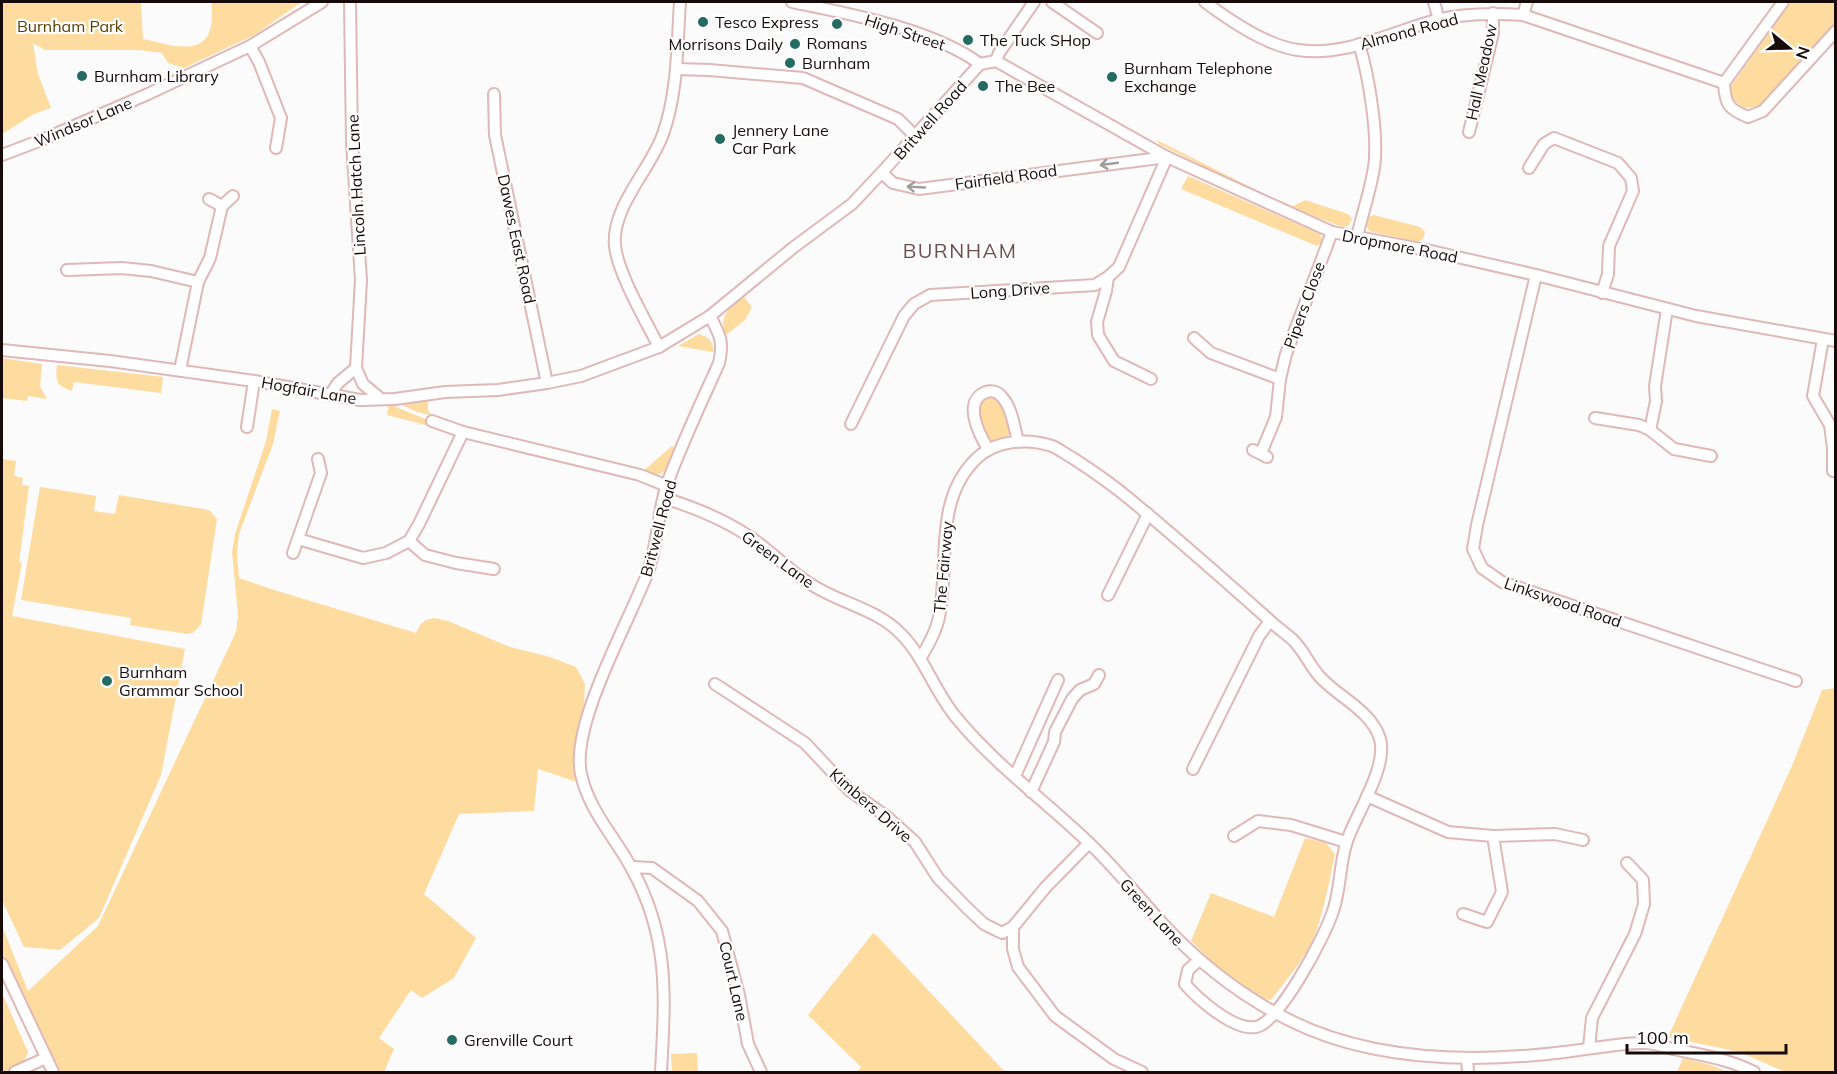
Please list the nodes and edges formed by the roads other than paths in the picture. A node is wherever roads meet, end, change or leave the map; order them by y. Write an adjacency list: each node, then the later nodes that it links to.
1 (322, 2): 17 (street, Windsor Lane)
2 (350, 2): 49 (street, Lincoln Hatch Lane)
3 (680, 2): 20 (street)
4 (792, 2): 19 (street, High Street)
5 (1034, 2): 18 (street)
6 (1052, 2): 13 (street)
7 (1205, 2): 16 (street, Almond Road)
8 (1434, 2): 14 (street)
9 (1527, 2): 12 (street)
10 (1783, 2): 21 (street)
11 (1493, 13): 12 (street, Almond Road); 14 (street, Almond Road); 23 (street, Hall Meadow)
12 (1523, 15): 21 (street, Almond Road)
13 (1094, 17)
14 (1439, 20): 16 (street, Almond Road)
15 (1836, 31): 21 (street)
16 (1359, 44): 36 (street)
17 (250, 46): 26 (street); 27 (street, Windsor Lane)
18 (996, 62): 19 (street); 25 (street, Dropmore Road)
19 (980, 64): 24 (street, Britwell Road)
20 (676, 69): 24 (street); 47 (street)
21 (1724, 83)
22 (494, 94): 54 (street, Dawes East Road)
23 (1469, 132)
24 (915, 136): 31 (street, Britwell Road)
25 (1142, 143): 28 (street, Dropmore Road); 29 (street)
26 (276, 148)
27 (2, 155)
28 (1167, 157): 29 (street, Fairfield Road); 35 (street, Dropmore Road); 39 (street)
29 (1134, 160): 31 (street, Fairfield Road, one-way to 31)
30 (1529, 168): 41 (street)
31 (882, 173): 43 (street, Britwell Road)
32 (232, 196): 34 (street)
33 (209, 199): 34 (street)
34 (222, 206): 40 (street)
35 (1332, 232): 36 (street, Dropmore Road); 52 (street, Pipers Close)
36 (1357, 237): 38 (street, Dropmore Road)
37 (67, 270): 40 (street)
38 (1536, 275): 41 (street, Dropmore Road); 81 (street, Linkswood Road)
39 (1108, 277): 51 (street); 59 (street, Long Drive)
40 (198, 282): 50 (street)
41 (1602, 293): 42 (street, Dropmore Road)
42 (1667, 309): 45 (street, Dropmore Road); 61 (street)
43 (710, 316): 47 (street, Hogfair Lane); 69 (street, Britwell Road)
44 (1194, 338): 52 (street)
45 (1824, 339): 46 (street, Dropmore Road); 68 (street)
46 (1836, 341)
47 (659, 347): 54 (street, Hogfair Lane)
48 (2, 350): 50 (street, Hogfair Lane)
49 (356, 368): 55 (street); 56 (street)
50 (180, 370): 53 (street, Hogfair Lane)
51 (1151, 379)
52 (1280, 379): 65 (street, Pipers Close)
53 (254, 381): 55 (street, Hogfair Lane); 60 (street)
54 (547, 383): 56 (street, Hogfair Lane)
55 (330, 395): 56 (street, Hogfair Lane)
56 (381, 399)
57 (1594, 418): 61 (street)
58 (432, 421): 62 (street)
59 (851, 424)
60 (247, 427)
61 (1650, 430): 66 (street)
62 (463, 432): 69 (street); 73 (street)
63 (1018, 441): 64 (street, The Fairway); 64 (street); 71 (street, The Fairway)
64 (988, 449): 78 (street, The Fairway)
65 (1260, 453)
66 (1711, 456)
67 (318, 459): 72 (street)
68 (1833, 471)
69 (667, 486): 70 (street, Britwell Road)
70 (664, 498): 78 (street, Green Lane); 93 (street, Britwell Road)
71 (1148, 514): 76 (street); 77 (street, The Fairway)
72 (298, 539): 73 (street); 74 (street)
73 (409, 541): 75 (street)
74 (293, 553)
75 (494, 569)
76 (1108, 596)
77 (1270, 621): 83 (street); 86 (street, The Fairway)
78 (920, 659): 84 (street, Green Lane)
79 (1099, 675): 85 (street)
80 (1058, 680): 84 (street)
81 (1797, 681)
82 (715, 684): 95 (street, Kimbers Drive)
83 (1193, 769)
84 (1015, 776): 85 (street, Green Lane)
85 (1031, 792): 91 (street, Green Lane)
86 (1367, 796): 88 (street); 90 (street, The Fairway)
87 (1234, 836): 90 (street)
88 (1493, 836): 89 (street); 94 (street)
89 (1583, 840)
90 (1346, 842): 98 (street, The Fairway)
91 (1089, 843): 95 (street); 96 (street, Green Lane)
92 (1627, 863): 99 (street)
93 (632, 867): 104 (street, Britwell Road); 105 (street, Court Lane)
94 (1463, 914)
95 (1013, 927): 106 (street)
96 (1199, 960): 98 (street, Green Lane); 98 (street)
97 (2, 964): 100 (street)
98 (1276, 1012): 101 (street, Green Lane)
99 (1589, 1048): 101 (street, Green Lane); 108 (street, Green Lane)
100 (46, 1058): 102 (street); 103 (street)
101 (1467, 1059): 107 (street)
102 (15, 1072)
103 (53, 1072)
104 (661, 1072)
105 (760, 1072)
106 (1143, 1072)
107 (1468, 1072)
108 (1754, 1072)

